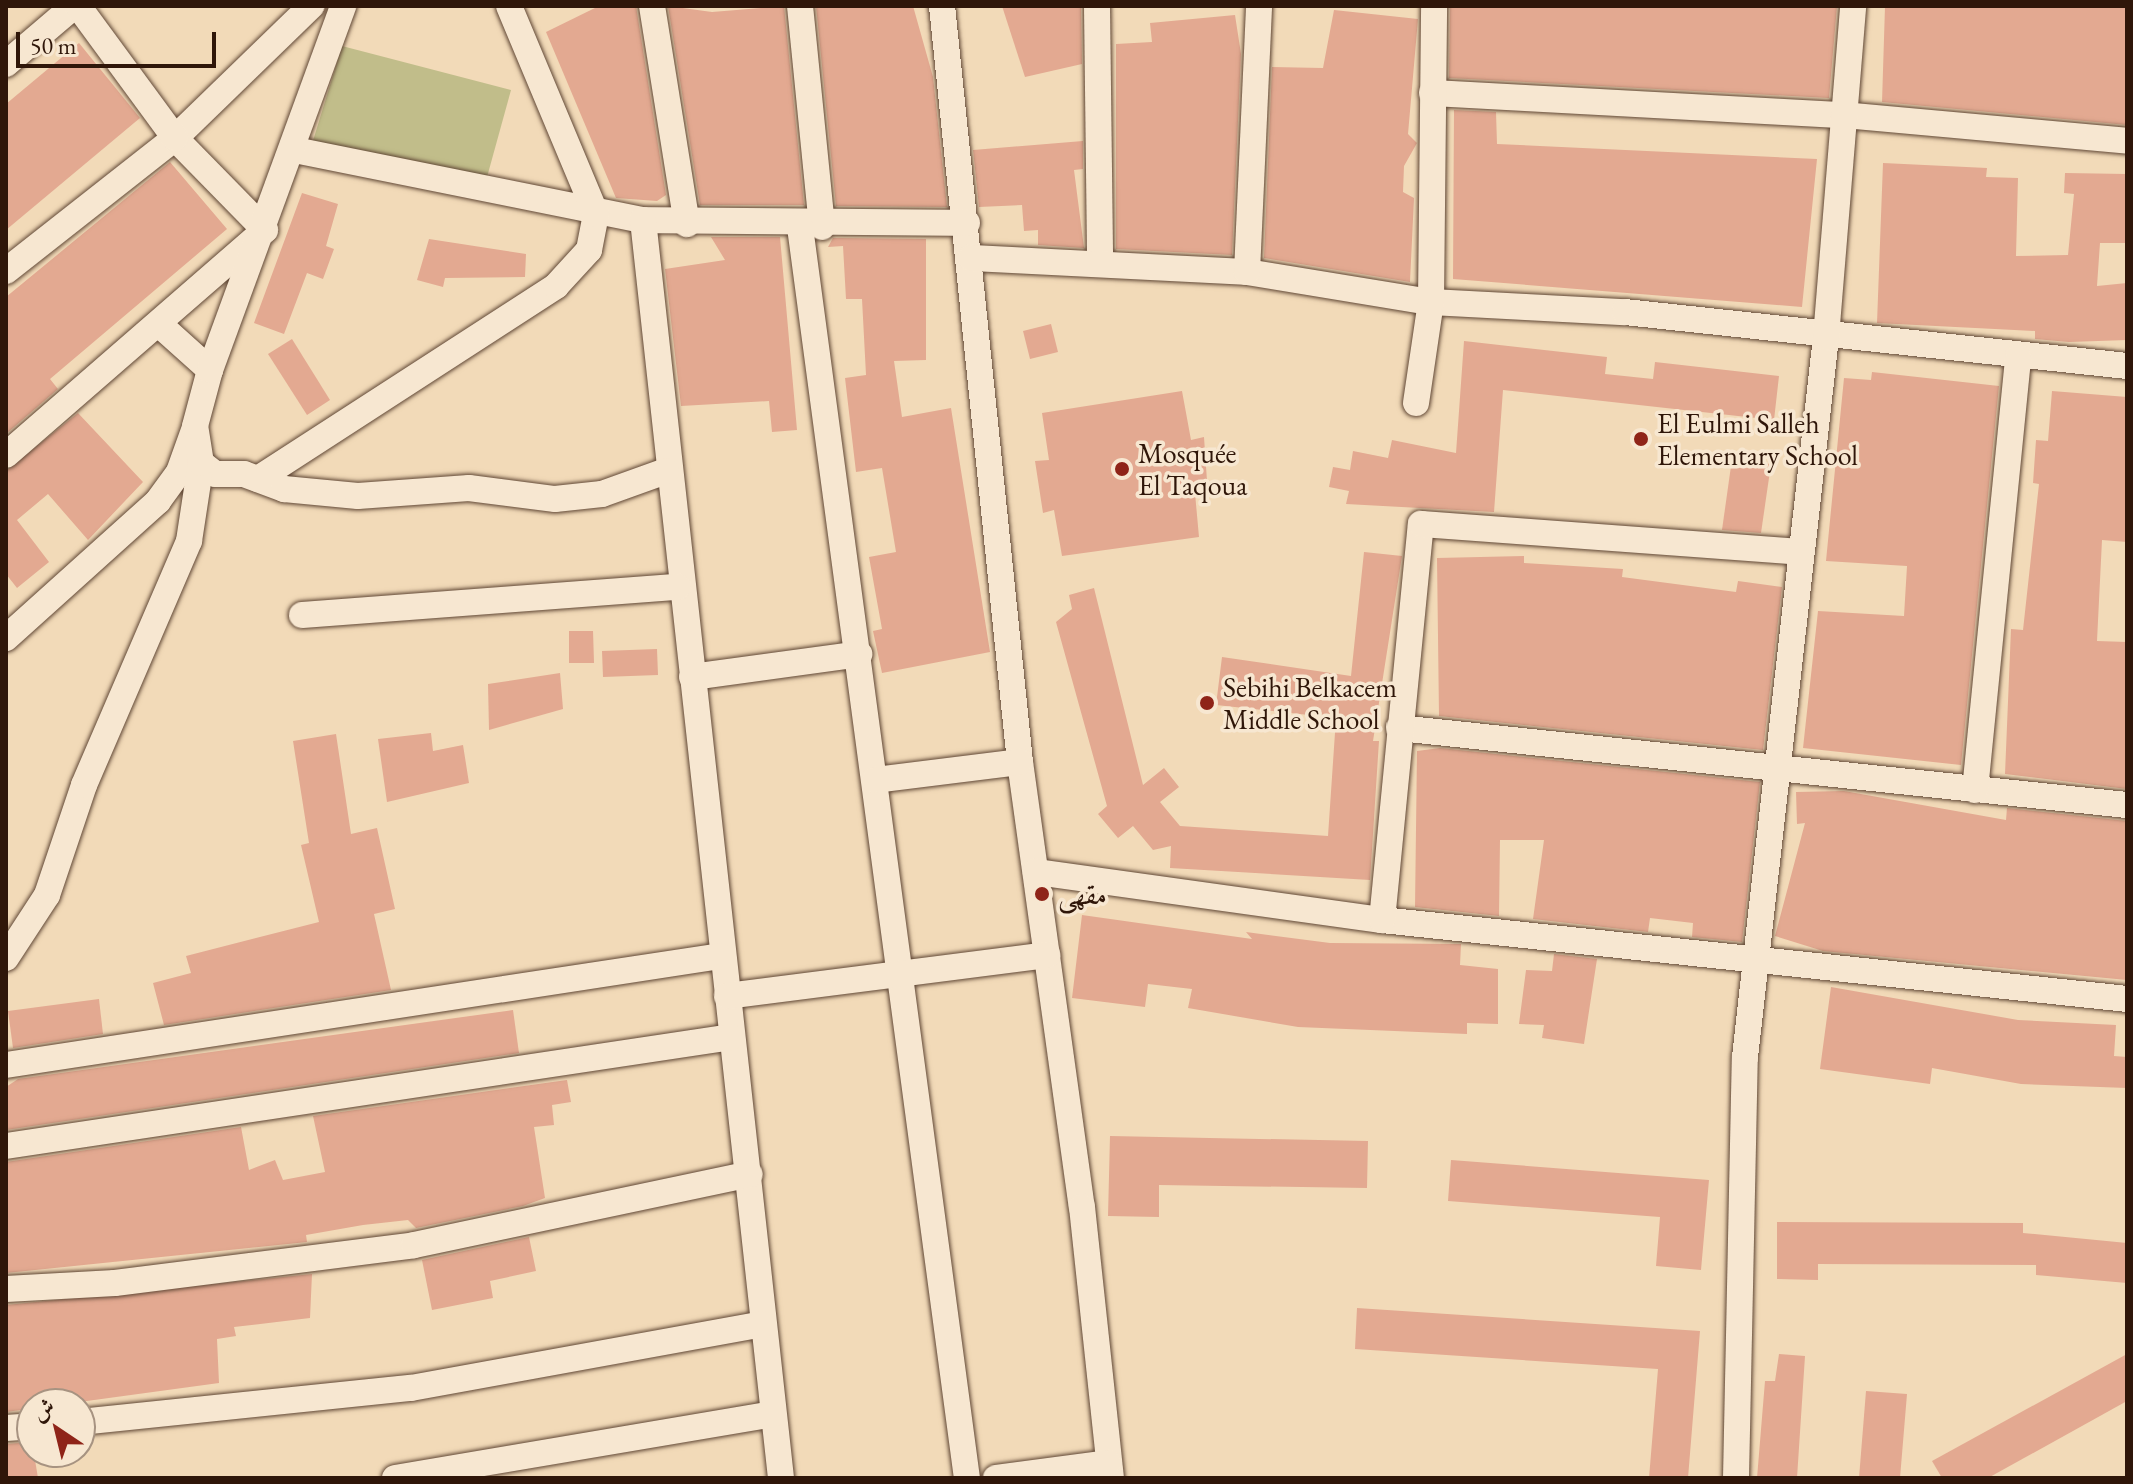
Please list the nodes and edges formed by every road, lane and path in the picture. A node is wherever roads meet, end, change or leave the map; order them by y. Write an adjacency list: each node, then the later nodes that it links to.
1 (76, 6): 12 (street); 15 (street)
2 (311, 6): 15 (street)
3 (343, 6): 17 (street)
4 (509, 6): 18 (street)
5 (652, 6): 21 (street)
6 (800, 6): 22 (street)
7 (942, 6): 20 (street)
8 (1097, 6): 25 (street)
9 (1259, 6): 27 (street)
10 (1434, 6): 13 (street)
11 (1853, 6): 14 (street)
12 (6, 64)
13 (1432, 93): 14 (street); 28 (street)
14 (1844, 115): 16 (street); 30 (street)
15 (175, 138): 23 (street); 26 (street)
16 (2127, 141)
17 (295, 150): 18 (street); 23 (street)
18 (596, 214): 19 (street); 39 (street)
19 (643, 220): 21 (street); 38 (street)
20 (967, 223): 22 (street); 24 (street)
21 (687, 224): 22 (street)
22 (811, 227): 44 (street)
23 (265, 230): 29 (street); 33 (street)
24 (971, 258): 25 (street); 47 (street)
25 (1100, 262): 27 (street)
26 (6, 271)
27 (1247, 272): 28 (street)
28 (1431, 302): 30 (street); 34 (street)
29 (161, 326): 33 (street); 36 (street)
30 (1826, 337): 31 (street); 40 (street)
31 (2018, 357): 32 (street); 50 (street)
32 (2127, 366)
33 (210, 370): 35 (street)
34 (1416, 403)
35 (195, 426): 37 (street); 43 (street)
36 (6, 455)
37 (201, 463): 39 (street); 56 (street)
38 (666, 471): 39 (street); 41 (street)
39 (258, 479)
40 (1801, 552): 46 (street); 48 (street)
41 (678, 587): 42 (street); 45 (street)
42 (302, 615)
43 (11, 624)
44 (859, 654): 45 (street); 49 (street)
45 (692, 677): 55 (street)
46 (1399, 728): 48 (street); 53 (street)
47 (1020, 762): 49 (street); 52 (street)
48 (1778, 770): 50 (street); 57 (street)
49 (875, 780): 58 (street)
50 (1975, 790): 51 (street)
51 (2127, 805)
52 (1036, 872): 53 (street); 54 (street)
53 (1382, 920): 57 (street)
54 (1047, 955): 58 (street); 69 (street)
55 (721, 956): 59 (street); 62 (street)
56 (6, 958)
57 (1756, 958): 60 (street); 74 (street)
58 (898, 972): 59 (street); 72 (street)
59 (727, 996): 61 (street)
60 (2127, 999)
61 (731, 1037): 63 (street); 64 (street)
62 (6, 1065)
63 (6, 1146)
64 (750, 1174): 65 (street); 66 (street)
65 (6, 1289)
66 (763, 1324): 67 (street); 68 (street)
67 (773, 1414): 70 (street); 71 (street)
68 (96, 1420)
69 (1109, 1470): 73 (street)
70 (395, 1478)
71 (781, 1478)
72 (967, 1478)
73 (996, 1478)
74 (1736, 1478)

